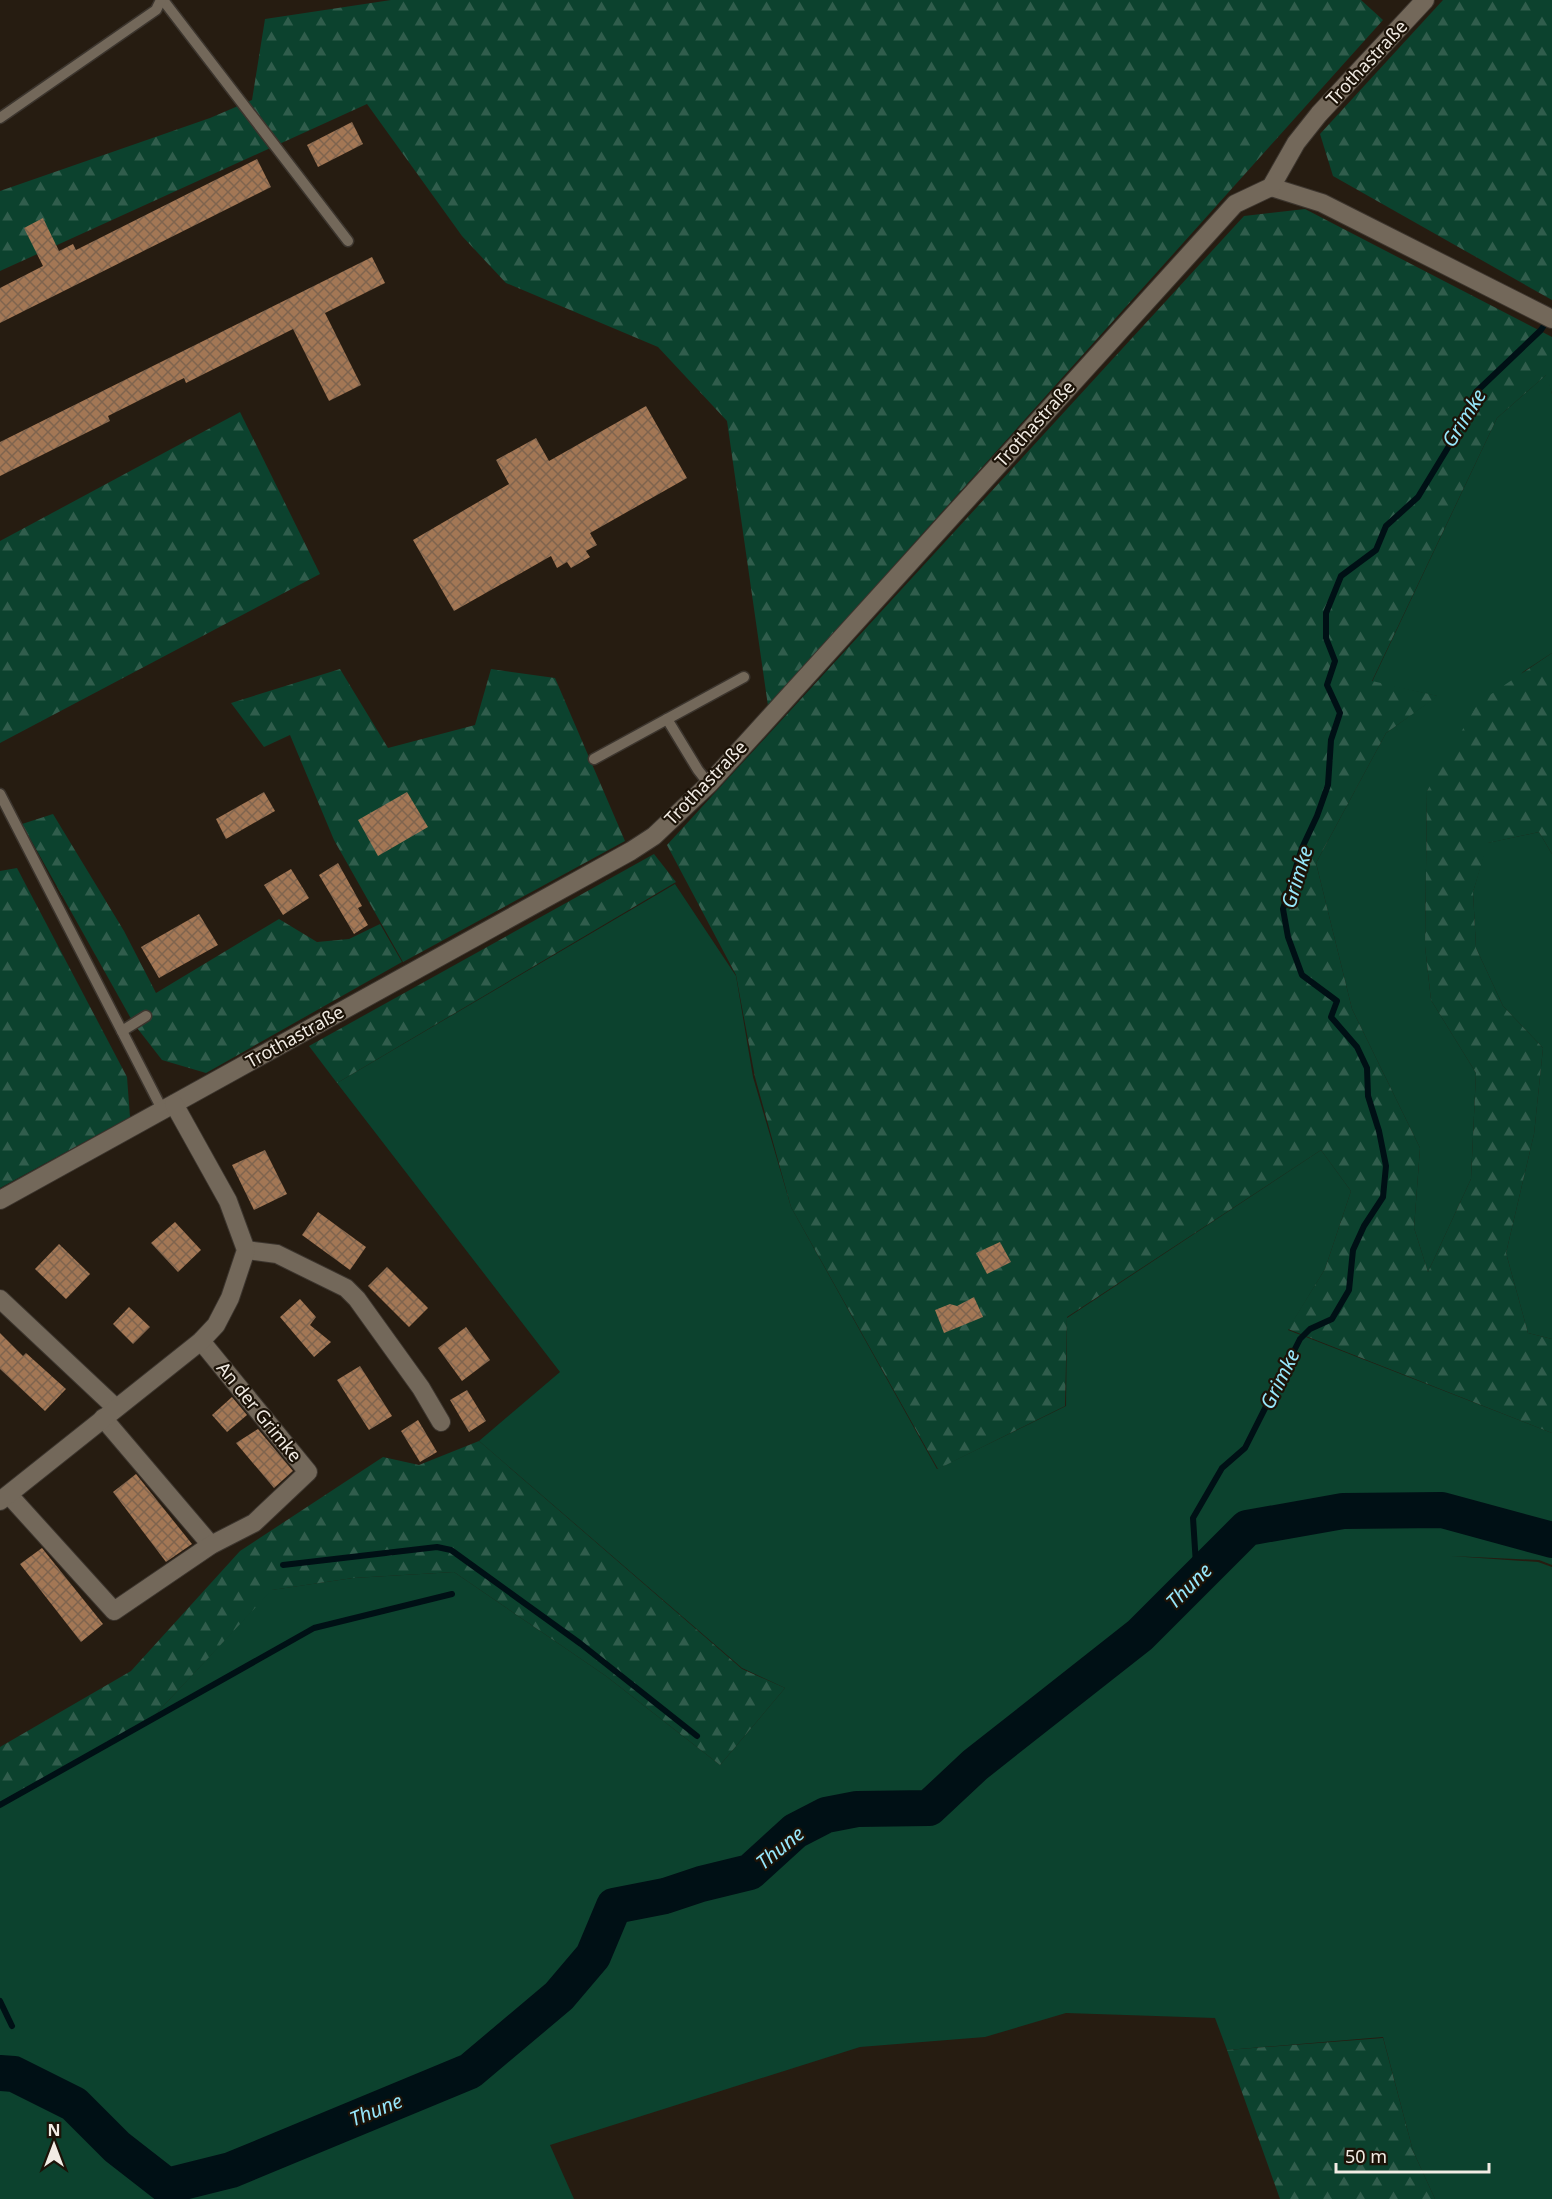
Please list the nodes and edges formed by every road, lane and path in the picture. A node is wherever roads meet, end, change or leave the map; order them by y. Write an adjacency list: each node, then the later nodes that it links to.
1 (162, 0): 3 (lane); 5 (lane)
2 (1425, 0): 4 (street, Trothastraße)
3 (0, 118)
4 (1271, 187): 6 (street); 10 (street, Trothastraße)
5 (348, 240)
6 (1546, 316)
7 (744, 676): 8 (lane)
8 (668, 719): 9 (lane); 10 (lane)
9 (594, 759)
10 (709, 784): 14 (street, Trothastraße)
11 (0, 794): 13 (lane)
12 (146, 1016): 13 (lane)
13 (122, 1031): 14 (lane)
14 (169, 1108): 15 (street, Trothastraße); 16 (street)
15 (0, 1200)
16 (246, 1250): 18 (street, An der Grimke); 20 (street)
17 (0, 1299): 19 (street)
18 (201, 1341): 19 (street, An der Grimke); 22 (street, An der Grimke)
19 (109, 1413): 21 (street, An der Grimke); 22 (street)
20 (441, 1422)
21 (4, 1498): 22 (street, An der Grimke)
22 (211, 1545)

